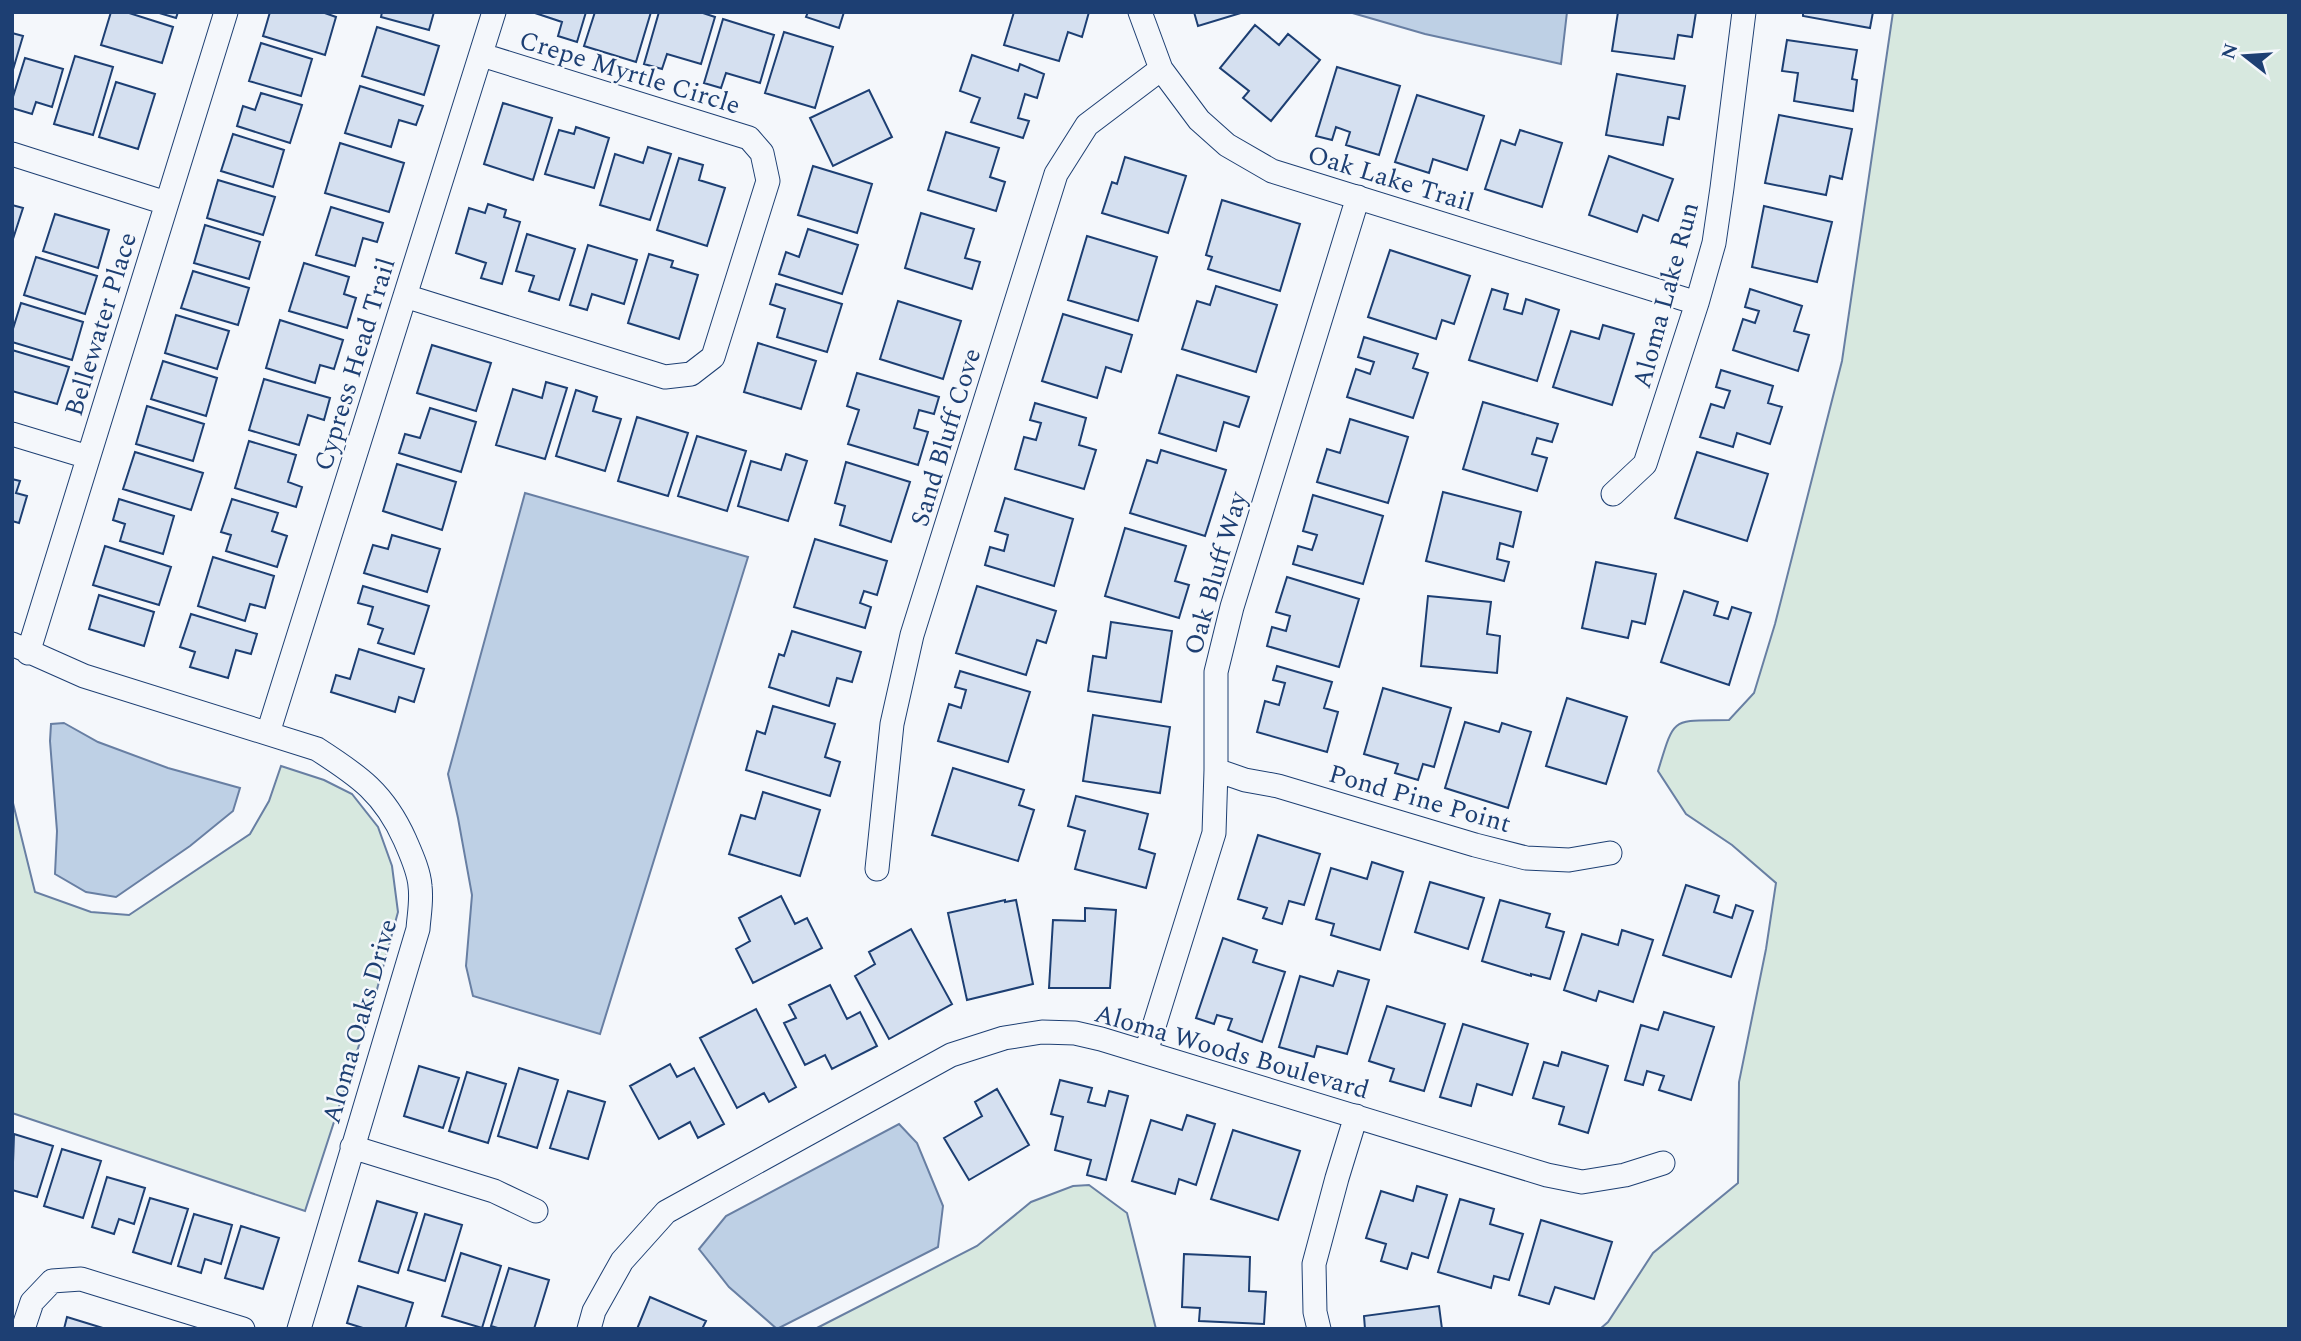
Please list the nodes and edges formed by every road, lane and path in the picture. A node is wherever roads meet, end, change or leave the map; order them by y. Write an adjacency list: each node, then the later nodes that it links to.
1 (226, 12): 9 (street, Bellewater Place)
2 (494, 12): 5 (street, Cypress Head Trail)
3 (1140, 12): 6 (street, Oak Lake Trail)
4 (1744, 12): 11 (street, Aloma Lake Run)
5 (482, 55): 10 (street, Cypress Head Trail); 10 (street, Crepe Myrtle Circle)
6 (1161, 69): 8 (street, Oak Lake Trail); 19 (street, Sand Bluff Cove)
7 (12, 155): 9 (street)
8 (1358, 197): 11 (street, Oak Lake Trail); 17 (street, Oak Bluff Way)
9 (166, 203): 13 (street, Bellewater Place)
10 (405, 296): 16 (street, Cypress Head Trail)
11 (1697, 303): 14 (street, Aloma Lake Run)
12 (12, 434): 13 (street)
13 (88, 457): 15 (street, Bellewater Place)
14 (1614, 494)
15 (20, 648): 16 (street, Aloma Oaks Drive)
16 (268, 733): 22 (street, Aloma Oaks Drive)
17 (1216, 771): 18 (street, Pond Pine Point); 20 (street, Oak Bluff Way)
18 (1611, 853)
19 (877, 869)
20 (1146, 1052): 21 (street, Aloma Woods Boulevard); 28 (street, Aloma Woods Boulevard)
21 (1356, 1116): 23 (street, Aloma Woods Boulevard); 29 (street)
22 (352, 1147): 24 (street); 27 (street, Aloma Oaks Drive)
23 (1663, 1163)
24 (536, 1211)
25 (23, 1329): 26 (street)
26 (243, 1329)
27 (299, 1329)
28 (589, 1329)
29 (1318, 1329)

